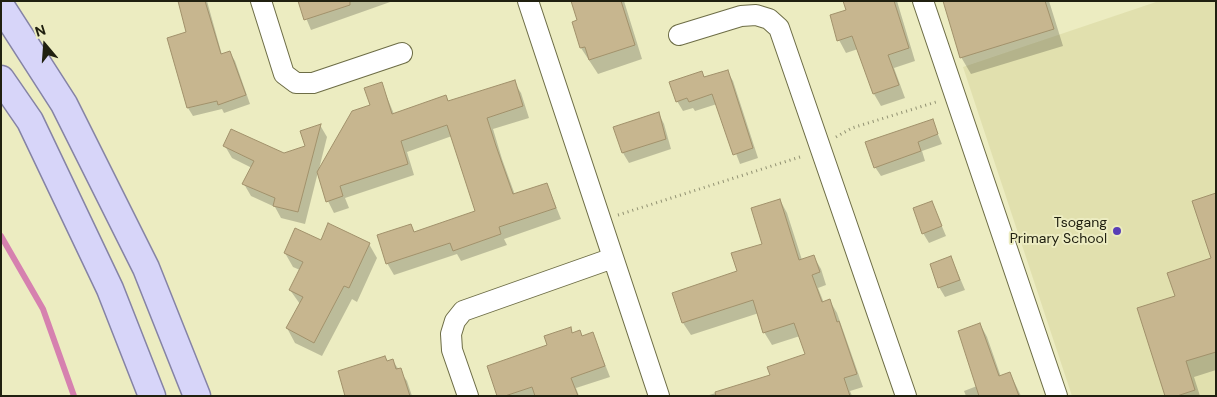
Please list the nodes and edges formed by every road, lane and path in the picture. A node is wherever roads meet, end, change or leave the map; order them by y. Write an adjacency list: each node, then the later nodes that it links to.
1 (261, 1): 6 (street)
2 (528, 1): 10 (street)
3 (923, 1): 8 (street)
4 (1, 6): 13 (main road)
5 (679, 35): 9 (street)
6 (402, 53)
7 (1, 79): 12 (main road)
8 (955, 96): 9 (path); 17 (street)
9 (821, 146): 10 (path); 16 (street)
10 (601, 220): 11 (street)
11 (613, 258): 14 (street); 15 (street)
12 (152, 396)
13 (197, 396)
14 (468, 396)
15 (659, 396)
16 (906, 396)
17 (1057, 396)

